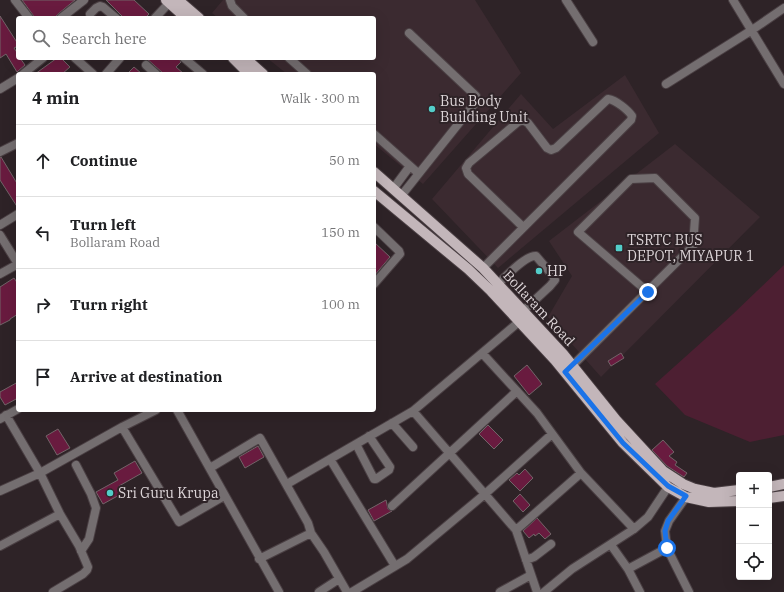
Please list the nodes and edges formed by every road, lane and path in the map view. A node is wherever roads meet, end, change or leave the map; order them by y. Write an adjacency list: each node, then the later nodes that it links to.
1 (15, 0): 9 (street)
2 (84, 0): 10 (street)
3 (230, 0): 15 (street)
4 (566, 0): 18 (street)
5 (733, 0): 16 (street)
6 (171, 1): 12 (street); 13 (main road); 14 (main road)
7 (784, 8): 16 (street)
8 (90, 14): 11 (street)
9 (27, 16)
10 (64, 16)
11 (114, 16)
12 (157, 16)
13 (184, 16)
14 (196, 16)
15 (242, 16)
16 (752, 30): 36 (street); 37 (street)
17 (409, 33): 43 (street)
18 (593, 42)
19 (40, 60): 27 (street)
20 (77, 60): 28 (street)
21 (118, 60): 29 (street)
22 (186, 60): 31 (street)
23 (235, 60): 32 (main road)
24 (247, 60): 33 (main road)
25 (291, 60): 34 (street)
26 (146, 66): 30 (street)
27 (26, 72)
28 (91, 72)
29 (108, 72)
30 (154, 72)
31 (201, 72)
32 (247, 72)
33 (261, 72)
34 (305, 72)
35 (16, 79): 38 (street)
36 (666, 84)
37 (784, 84)
38 (0, 89)
39 (376, 136): 42 (street)
40 (16, 143): 41 (street)
41 (0, 152)
42 (410, 166): 43 (street); 45 (street)
43 (418, 173): 45 (street)
44 (376, 174): 45 (main road, Bollaram Road)
45 (397, 192): 54 (main road, Bollaram Road)
46 (376, 193): 59 (main road, Bollaram Road)
47 (16, 215): 48 (street)
48 (0, 225)
49 (522, 228): 49 (street); 54 (street)
50 (376, 229): 56 (street)
51 (0, 235): 52 (street)
52 (16, 261)
53 (16, 265): 55 (street)
54 (483, 268): 57 (main road, Bollaram Road)
55 (0, 274)
56 (376, 282)
57 (498, 284): 59 (main road, Bollaram Road); 59 (street)
58 (648, 292): 58 (street); 61 (street)
59 (521, 316): 60 (street); 61 (main road, Bollaram Road)
60 (482, 353): 62 (street); 64 (street)
61 (569, 369): 82 (main road, Bollaram Road); 84 (main road, Bollaram Road)
62 (517, 390): 70 (street); 74 (street)
63 (16, 410): 67 (street)
64 (413, 411): 68 (street); 74 (street)
65 (152, 412): 69 (street)
66 (178, 412): 77 (street)
67 (3, 417): 78 (street)
68 (392, 423): 71 (street); 73 (street)
69 (122, 426): 78 (street); 87 (street)
70 (552, 434): 79 (street); 86 (street)
71 (369, 436): 72 (street); 72 (street)
72 (356, 444): 75 (street)
73 (413, 447)
74 (450, 453): 86 (street); 92 (street)
75 (330, 459): 80 (street); 104 (street)
76 (76, 465): 101 (street)
77 (210, 468): 80 (street); 87 (street)
78 (40, 473): 85 (street); 93 (street)
79 (581, 473): 94 (street); 95 (street)
80 (287, 484): 96 (street)
81 (784, 484): 83 (main road)
82 (668, 486): 88 (main road, Bollaram Road); 94 (street)
83 (772, 486)
84 (736, 490)
85 (0, 491)
86 (485, 494): 95 (street); 104 (street)
87 (224, 496): 102 (street)
88 (686, 496): 91 (main road, Bollaram Road); 100 (street)
89 (784, 496): 90 (main road)
90 (772, 498)
91 (736, 501)
92 (392, 506)
93 (60, 514): 99 (street); 101 (street)
94 (634, 529): 98 (street)
95 (516, 530): 103 (street)
96 (311, 533): 102 (street); 107 (street)
97 (551, 544): 103 (street)
98 (610, 544): 105 (street); 115 (street)
99 (0, 546)
100 (667, 548): 105 (street); 117 (street)
101 (81, 551): 108 (street)
102 (259, 559): 109 (street)
103 (526, 560): 106 (street)
104 (395, 566): 112 (street)
105 (628, 569): 116 (street)
106 (531, 576): 113 (street); 114 (street)
107 (339, 579): 110 (street); 111 (street)
108 (53, 592)
109 (279, 592)
110 (319, 592)
111 (347, 592)
112 (352, 592)
113 (500, 592)
114 (537, 592)
115 (544, 592)
116 (640, 592)
117 (689, 592)

